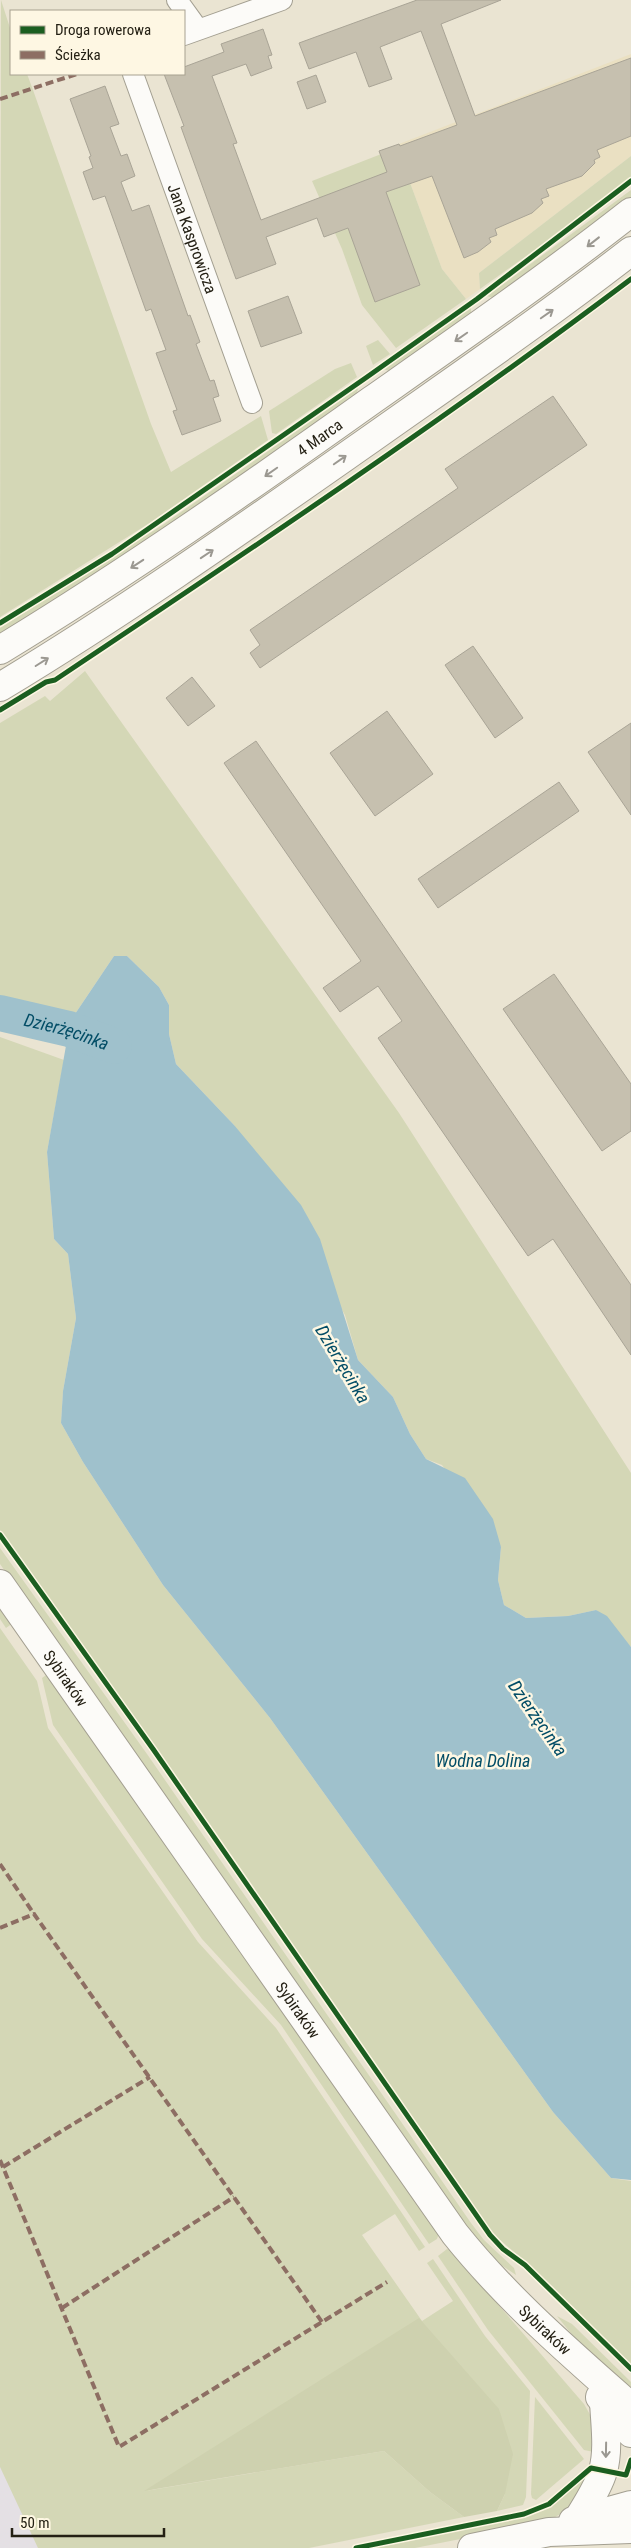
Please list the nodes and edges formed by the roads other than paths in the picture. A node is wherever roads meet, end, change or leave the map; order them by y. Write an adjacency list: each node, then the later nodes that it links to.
1 (282, 0): 3 (street)
2 (185, 19): 3 (street)
3 (191, 32)
4 (133, 75): 7 (street, Jana Kasprowicza)
5 (631, 212): 8 (street, 4 Marca, one-way to 8)
6 (631, 251): 9 (street, 4 Marca, one-way to 6)
7 (252, 403)
8 (0, 650)
9 (0, 687)
10 (0, 1584): 11 (street, Sybiraków)
11 (529, 2317): 12 (street); 13 (street, Sybiraków)
12 (604, 2401): 14 (street); 16 (street, one-way to 16)
13 (631, 2407)
14 (631, 2433)
15 (631, 2505): 16 (street)
16 (578, 2519): 18 (street)
17 (631, 2529): 18 (street)
18 (549, 2532): 19 (street)
19 (472, 2548)

